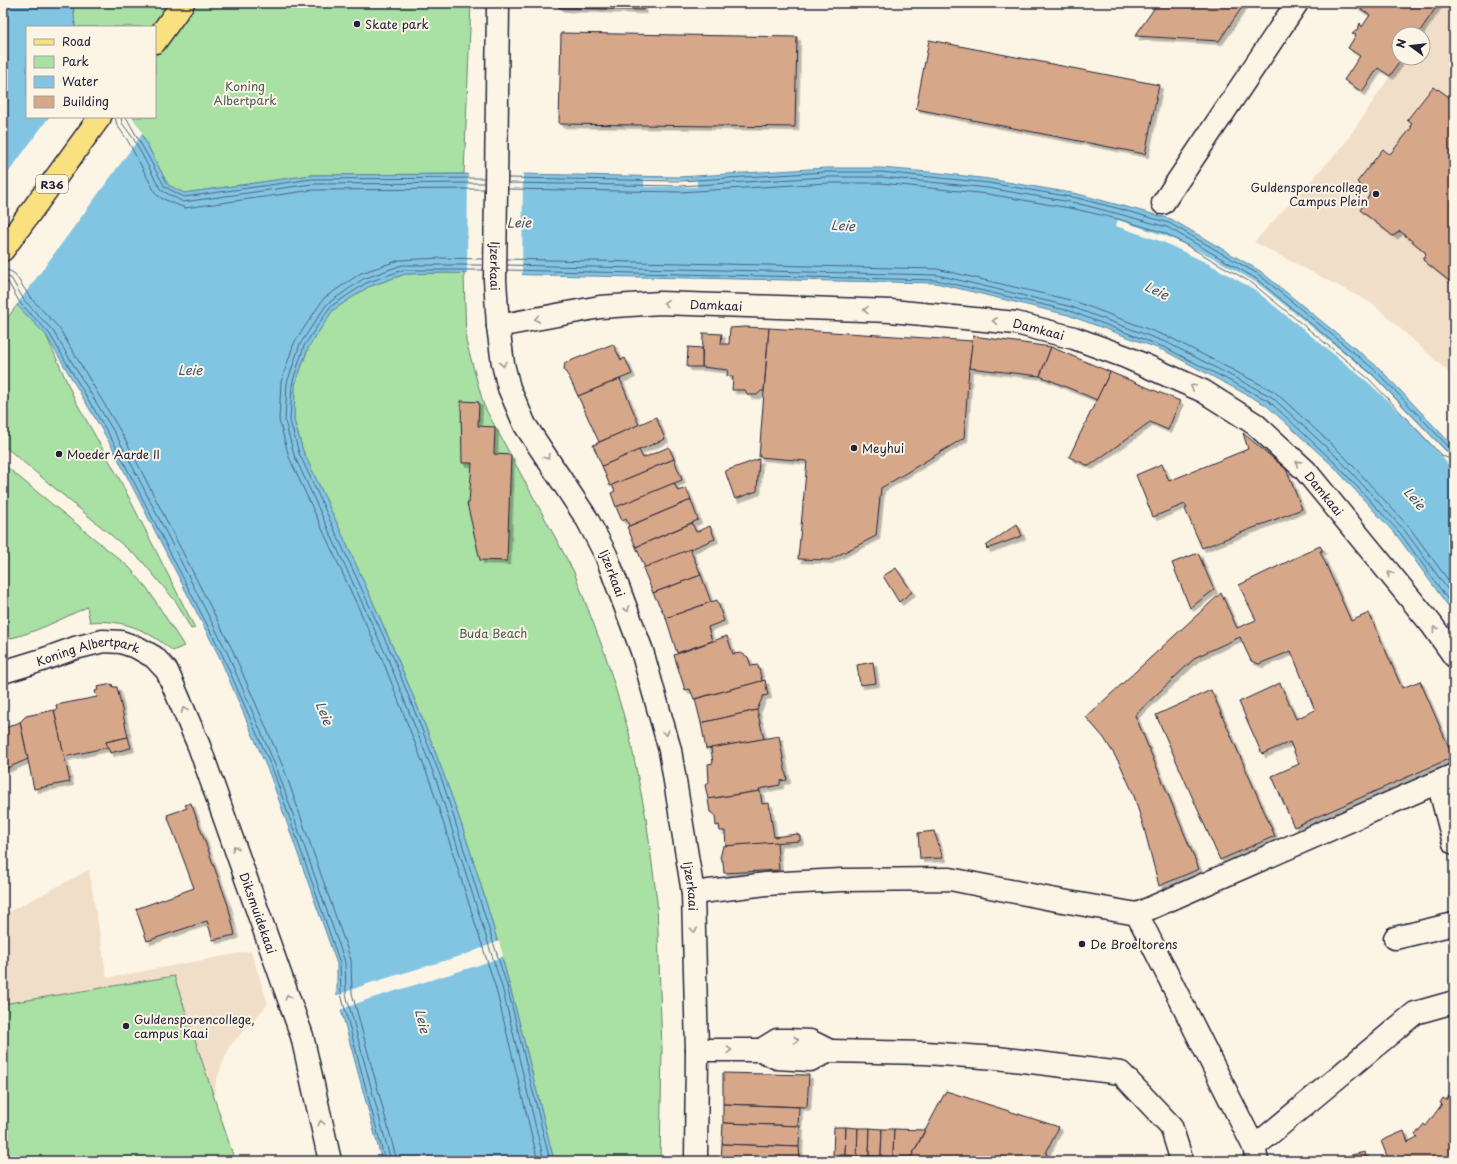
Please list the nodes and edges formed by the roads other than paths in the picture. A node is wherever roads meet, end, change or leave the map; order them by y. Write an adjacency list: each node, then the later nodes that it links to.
1 (183, 3): 4 (main road)
2 (498, 3): 8 (street, Ijzerkaai)
3 (1297, 3): 6 (street)
4 (156, 41)
5 (99, 118): 7 (main road, R36)
6 (1163, 203)
7 (3, 250)
8 (498, 326): 9 (street, Damkaai, one-way to 8); 14 (street, Ijzerkaai, one-way to 14)
9 (1454, 656)
10 (167, 671): 11 (street, Koning Albertpark); 21 (street, Diksmuidekaai, one-way to 10)
11 (3, 672)
12 (1446, 779): 13 (street); 15 (street)
13 (1454, 843)
14 (693, 893): 15 (street); 19 (street, Ijzerkaai, one-way to 19)
15 (1137, 914): 20 (street)
16 (1454, 924): 17 (street)
17 (1396, 938)
18 (1454, 1002): 20 (street)
19 (697, 1050): 22 (street, Ijzerkaai); 23 (street, one-way to 23)
20 (1256, 1154)
21 (330, 1161)
22 (696, 1161)
23 (1182, 1161)

